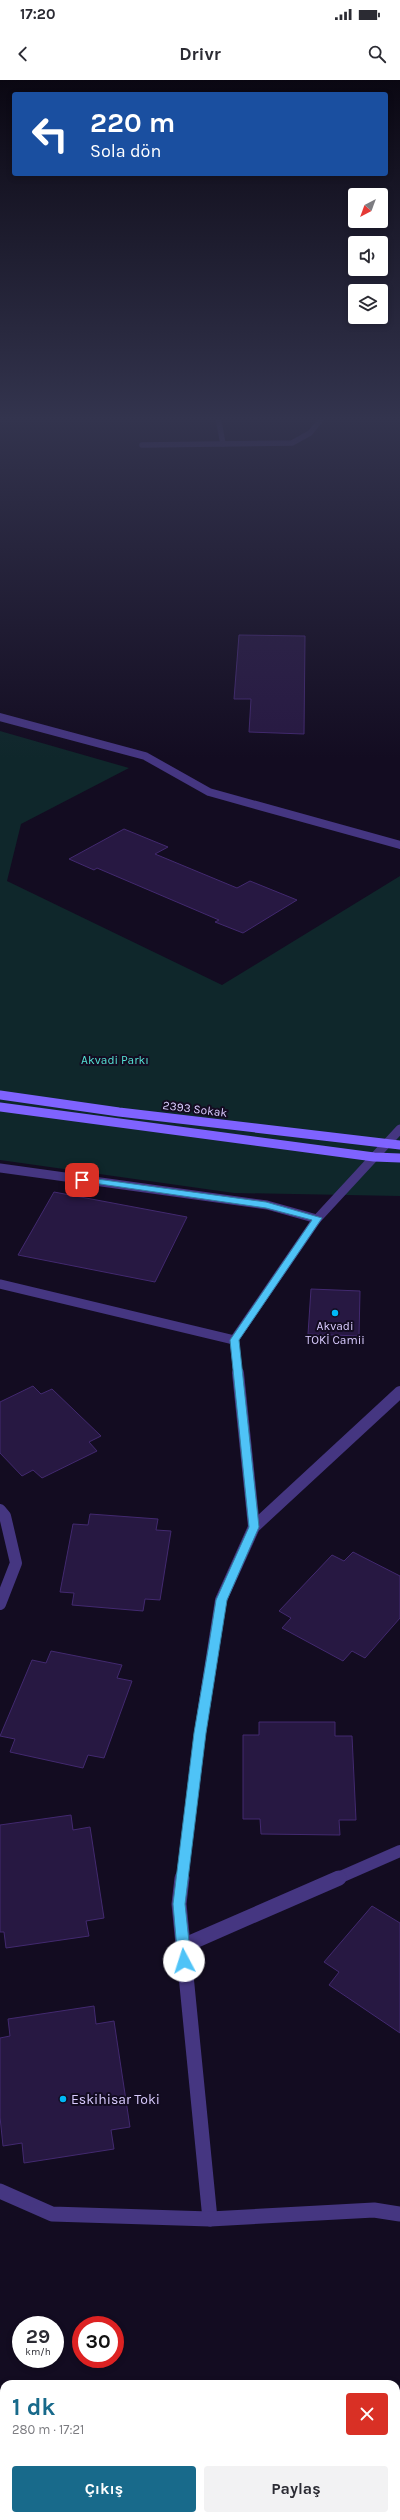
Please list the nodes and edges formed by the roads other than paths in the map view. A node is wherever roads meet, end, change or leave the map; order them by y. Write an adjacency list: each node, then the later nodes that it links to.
1 (0, 717): 2 (street)
2 (400, 845)
3 (0, 1095): 6 (main road, 2393 Sokak)
4 (0, 1108): 8 (main road, 2393 Sokak)
5 (400, 1129): 6 (street)
6 (387, 1144): 7 (main road, 2393 Sokak); 8 (street)
7 (400, 1144)
8 (374, 1157): 9 (main road, 2393 Sokak); 11 (street)
9 (400, 1158)
10 (0, 1168): 11 (street)
11 (318, 1218): 13 (street)
12 (0, 1284): 13 (street)
13 (234, 1340): 16 (street)
14 (400, 1392): 16 (street)
15 (0, 1510): 17 (street)
16 (254, 1527): 19 (street)
17 (0, 1604)
18 (400, 1851): 19 (street)
19 (183, 1946): 22 (street)
20 (0, 2191): 22 (street)
21 (400, 2214): 22 (street)
22 (210, 2219)

